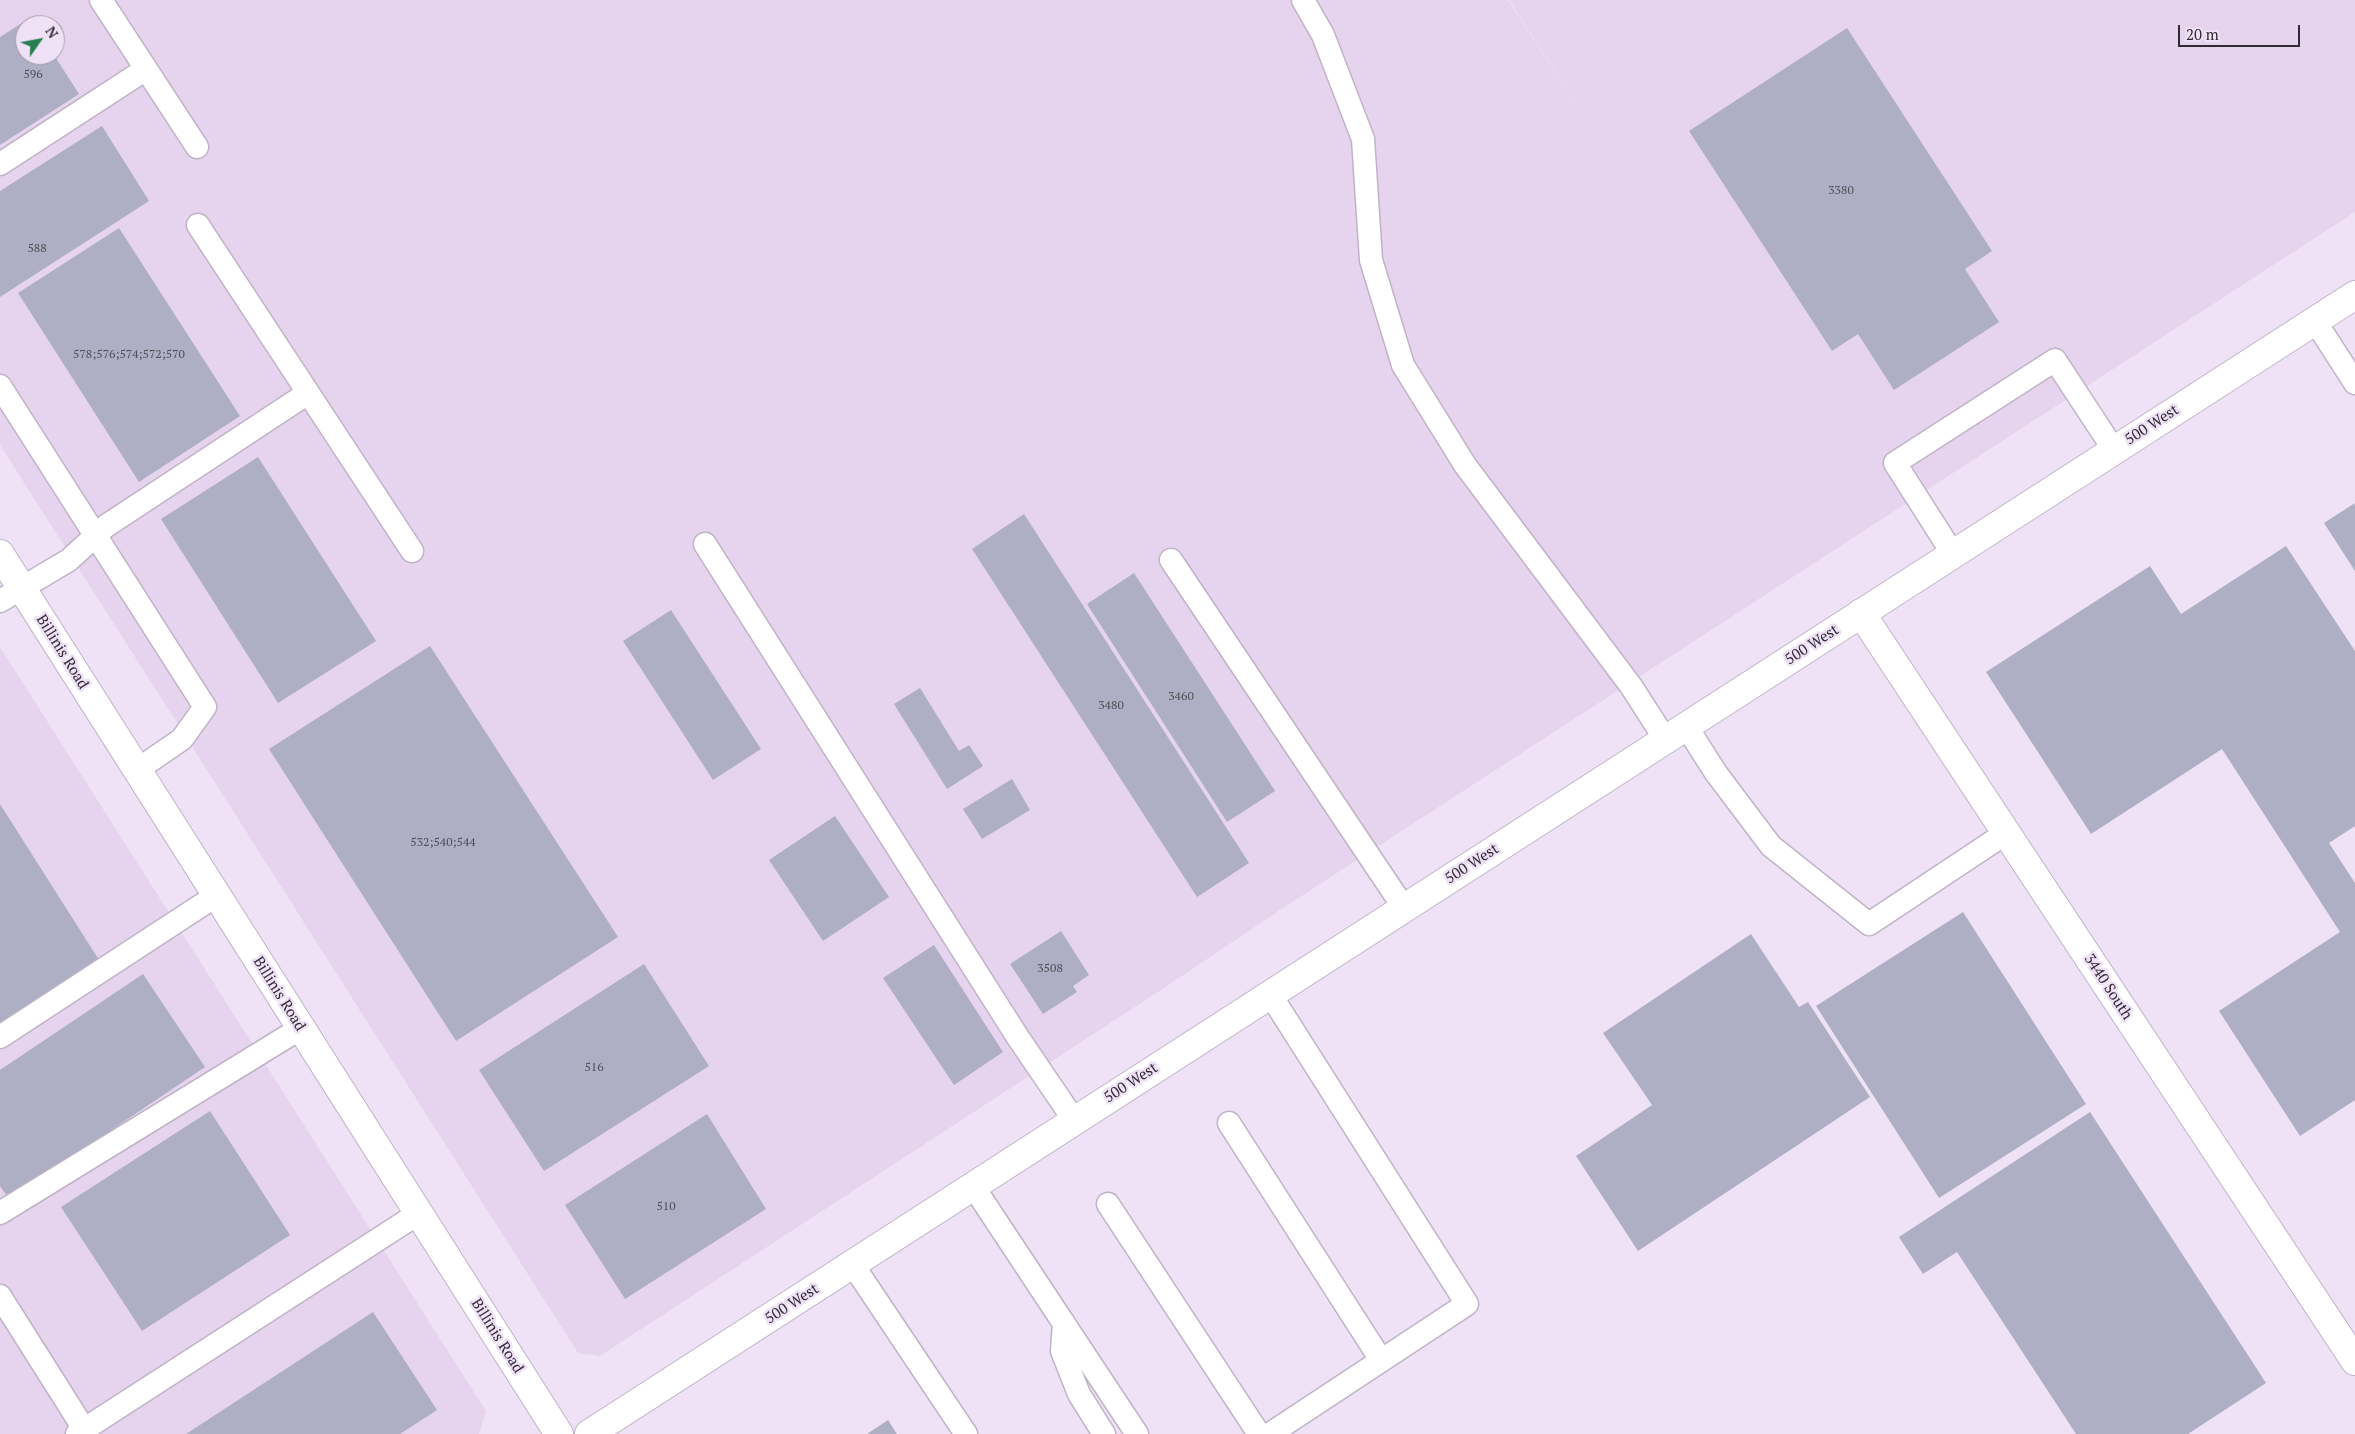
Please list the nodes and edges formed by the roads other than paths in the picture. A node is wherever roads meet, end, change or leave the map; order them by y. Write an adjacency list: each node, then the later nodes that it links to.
1 (101, 0): 3 (lane)
2 (1303, 0): 21 (lane)
3 (146, 69): 4 (lane); 5 (lane)
4 (197, 147)
5 (0, 164)
6 (198, 225): 11 (lane)
7 (2355, 295): 8 (main road, 500 West)
8 (2315, 321): 9 (lane); 12 (main road, 500 West)
9 (2355, 383)
10 (0, 386): 13 (lane)
11 (308, 393): 13 (lane); 15 (lane)
12 (2114, 450): 17 (main road, 500 West); 17 (lane)
13 (95, 535): 19 (lane); 22 (lane)
14 (705, 544): 29 (lane)
15 (412, 551)
16 (0, 554): 19 (main road, Billinis Road)
17 (1953, 554): 20 (main road, 500 West)
18 (1171, 560): 25 (lane)
19 (11, 594): 22 (main road, Billinis Road)
20 (1861, 613): 21 (main road, 500 West); 23 (main road, 3440 South)
21 (1676, 732): 23 (lane); 25 (main road, 500 West)
22 (137, 770): 24 (main road, Billinis Road)
23 (2006, 833): 39 (main road, 3440 South)
24 (217, 895): 27 (main road, Billinis Road); 28 (lane)
25 (1404, 908): 26 (main road, 500 West)
26 (1270, 994): 29 (main road, 500 West); 38 (lane)
27 (301, 1028): 33 (main road, Billinis Road); 34 (lane)
28 (0, 1037)
29 (1074, 1120): 31 (main road, 500 West)
30 (1228, 1123): 38 (lane)
31 (973, 1186): 35 (main road, 500 West); 37 (lane)
32 (1108, 1204): 46 (lane)
33 (418, 1213): 40 (lane); 41 (main road, Billinis Road)
34 (0, 1214)
35 (853, 1265): 42 (main road, 500 West); 43 (lane)
36 (0, 1296): 40 (lane)
37 (1064, 1323): 44 (lane); 45 (lane)
38 (1381, 1360): 47 (lane)
39 (2355, 1361)
40 (80, 1432)
41 (559, 1434)
42 (589, 1434)
43 (966, 1434)
44 (1104, 1434)
45 (1137, 1434)
46 (1259, 1434)
47 (1270, 1434)

